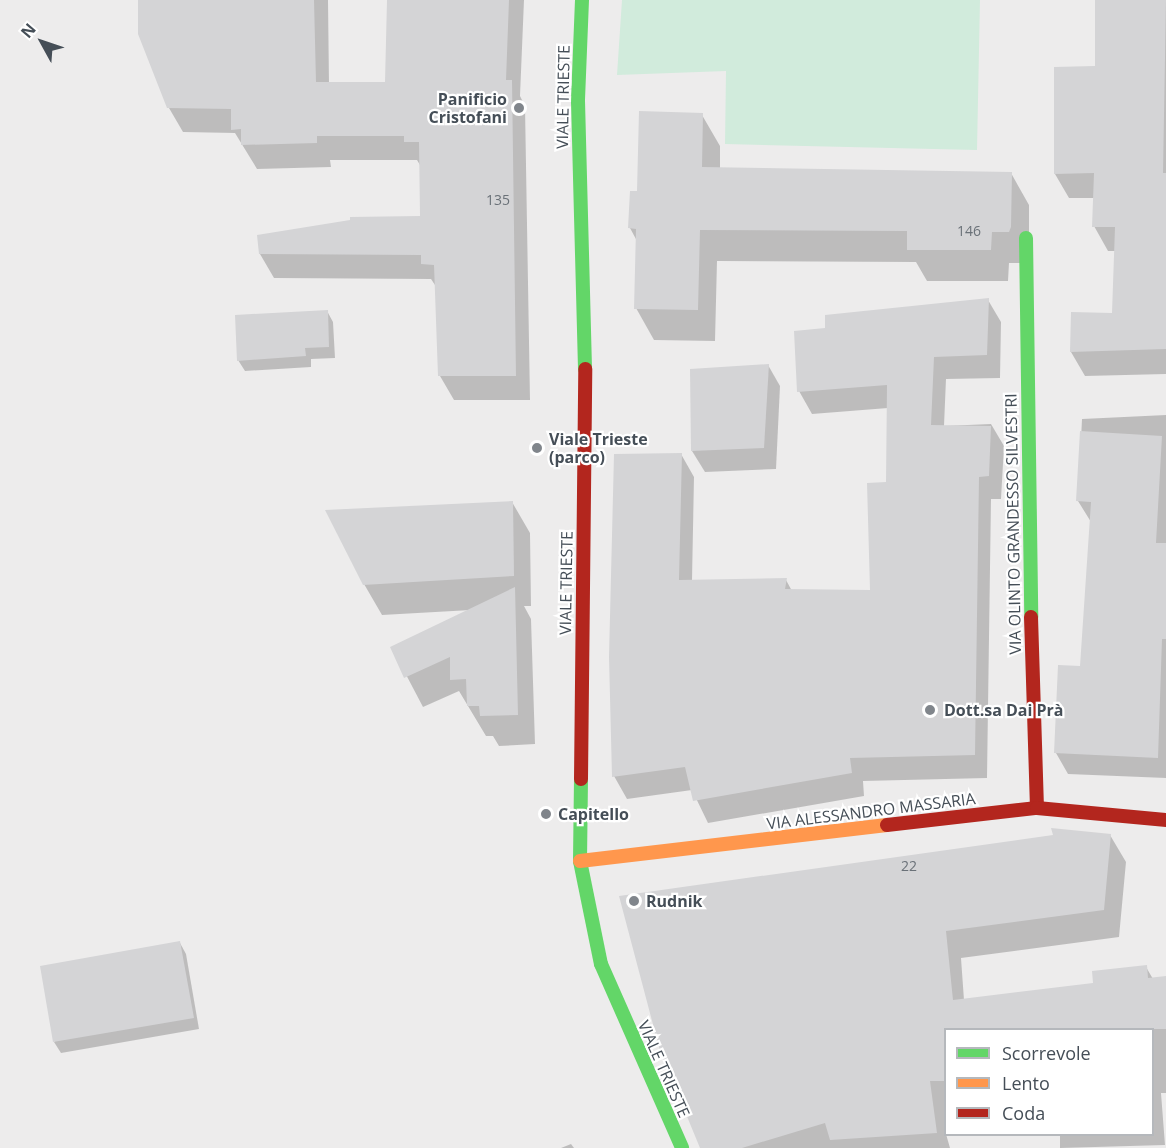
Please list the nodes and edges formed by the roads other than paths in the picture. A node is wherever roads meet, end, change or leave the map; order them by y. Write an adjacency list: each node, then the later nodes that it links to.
1 (582, 0): 5 (main road, VIALE TRIESTE)
2 (1026, 238): 3 (main road, VIA OLINTO GRANDESSO SILVESTRI)
3 (1037, 808): 4 (main road, VIA ALESSANDRO MASSARIA); 5 (main road, VIA ALESSANDRO MASSARIA)
4 (1166, 820)
5 (580, 861): 6 (main road, VIALE TRIESTE)
6 (682, 1148)

